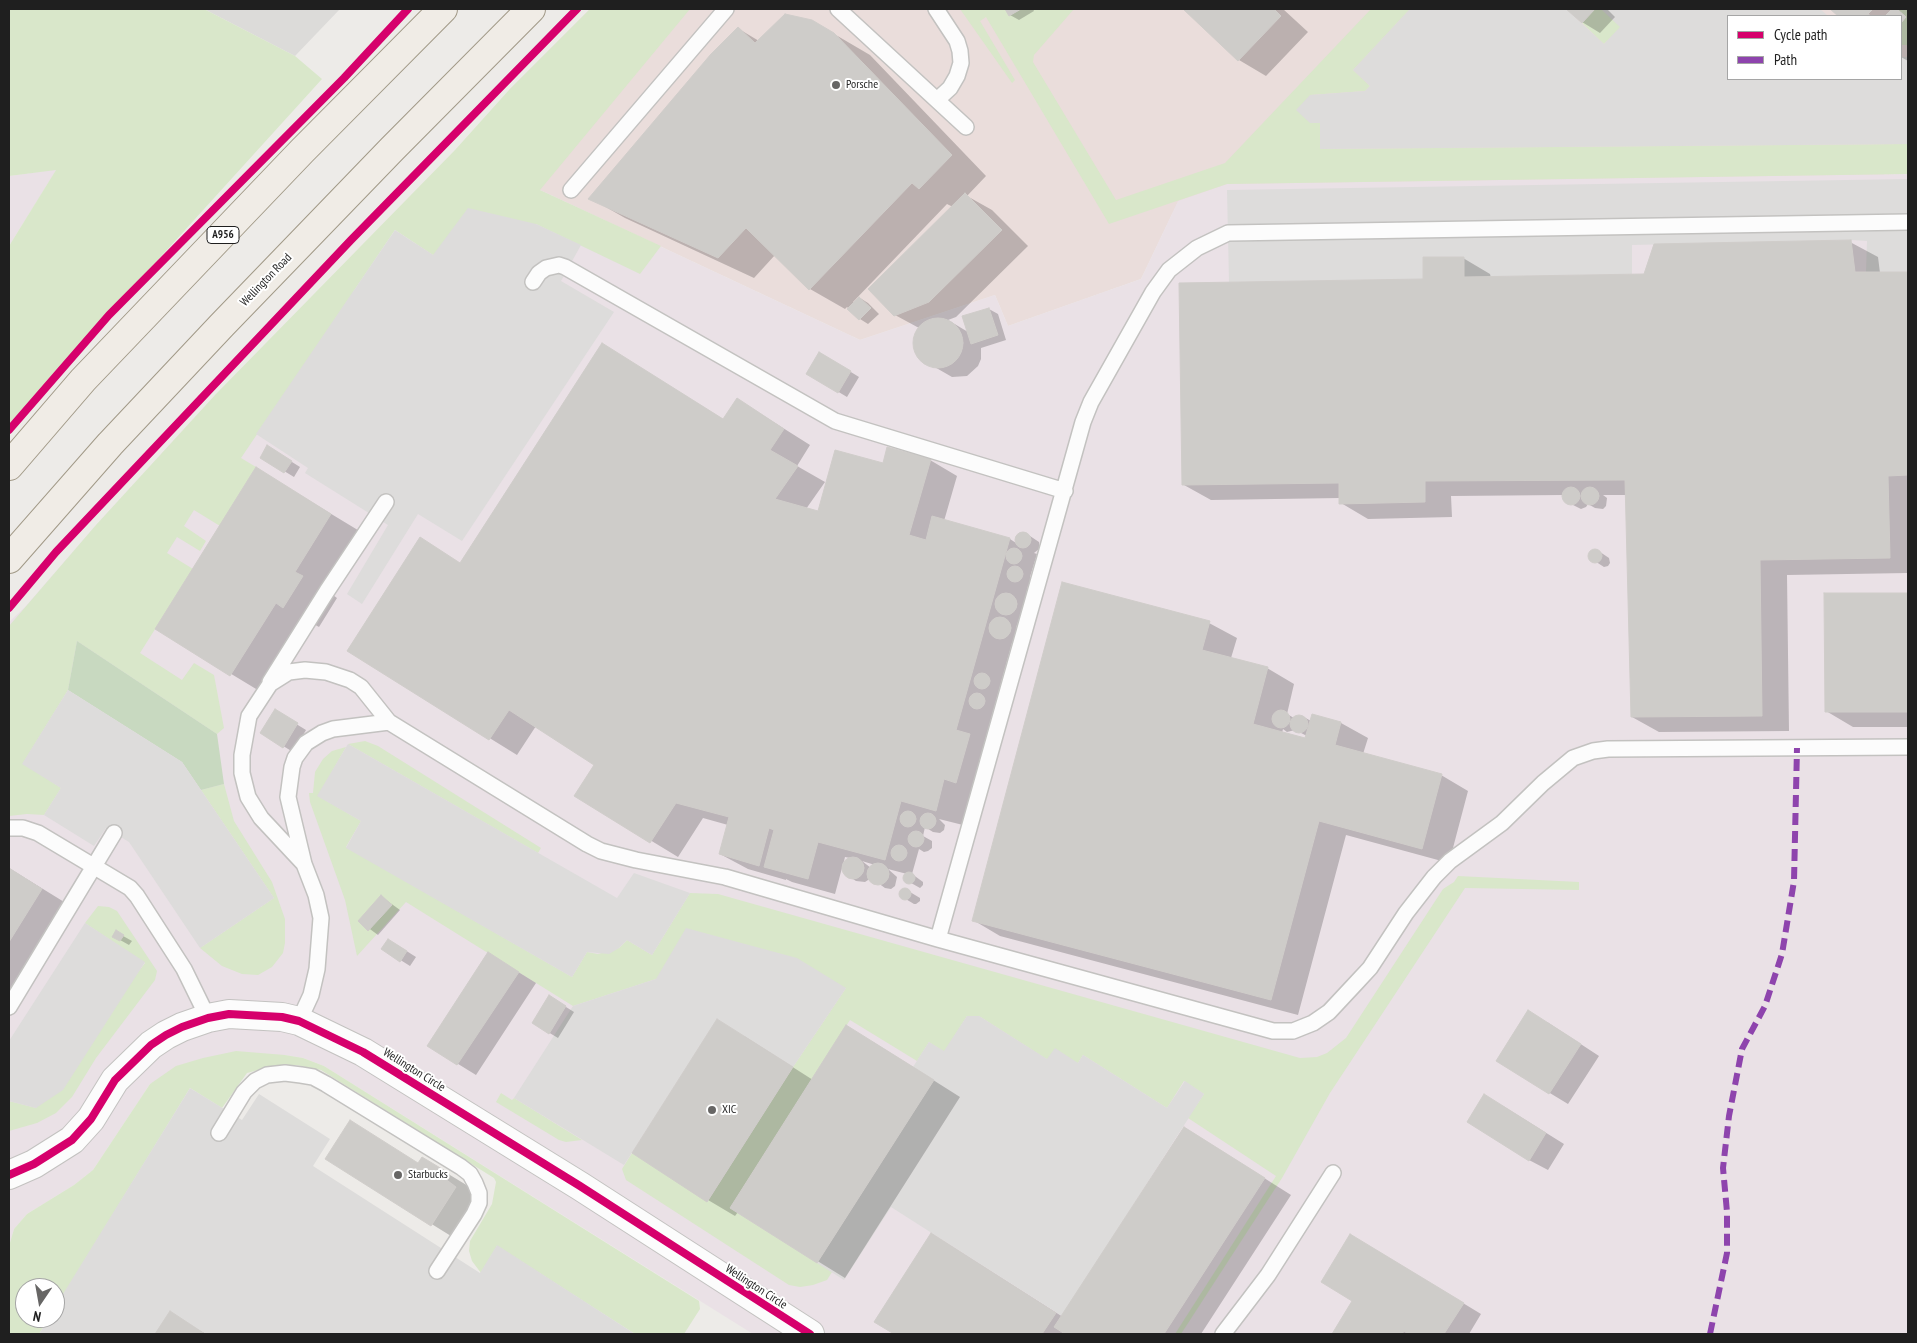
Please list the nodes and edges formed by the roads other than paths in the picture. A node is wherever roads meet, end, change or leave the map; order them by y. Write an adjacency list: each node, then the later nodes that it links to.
1 (443, 9): 11 (main road, A956)
2 (531, 9): 14 (main road, Wellington Road)
3 (726, 9): 8 (lane)
4 (838, 9): 6 (lane)
5 (936, 9): 6 (lane)
6 (937, 100): 7 (lane)
7 (966, 127)
8 (571, 190)
9 (1908, 222): 12 (lane)
10 (533, 282): 12 (lane)
11 (9, 466)
12 (1065, 491): 22 (lane)
13 (386, 502): 15 (lane)
14 (9, 559)
15 (260, 698): 16 (lane); 20 (lane)
16 (389, 722): 20 (lane); 22 (lane)
17 (1908, 747): 22 (lane)
18 (9, 828): 21 (lane)
19 (114, 833): 21 (lane)
20 (304, 864): 25 (lane)
21 (94, 866): 23 (lane); 24 (lane)
22 (938, 939)
23 (9, 1007)
24 (208, 1018): 25 (street, Wellington Circle); 28 (street, Wellington Circle)
25 (300, 1022): 30 (street, Wellington Circle)
26 (220, 1133): 29 (lane)
27 (1333, 1173): 31 (lane)
28 (9, 1175)
29 (437, 1271)
30 (810, 1334)
31 (1223, 1334)

